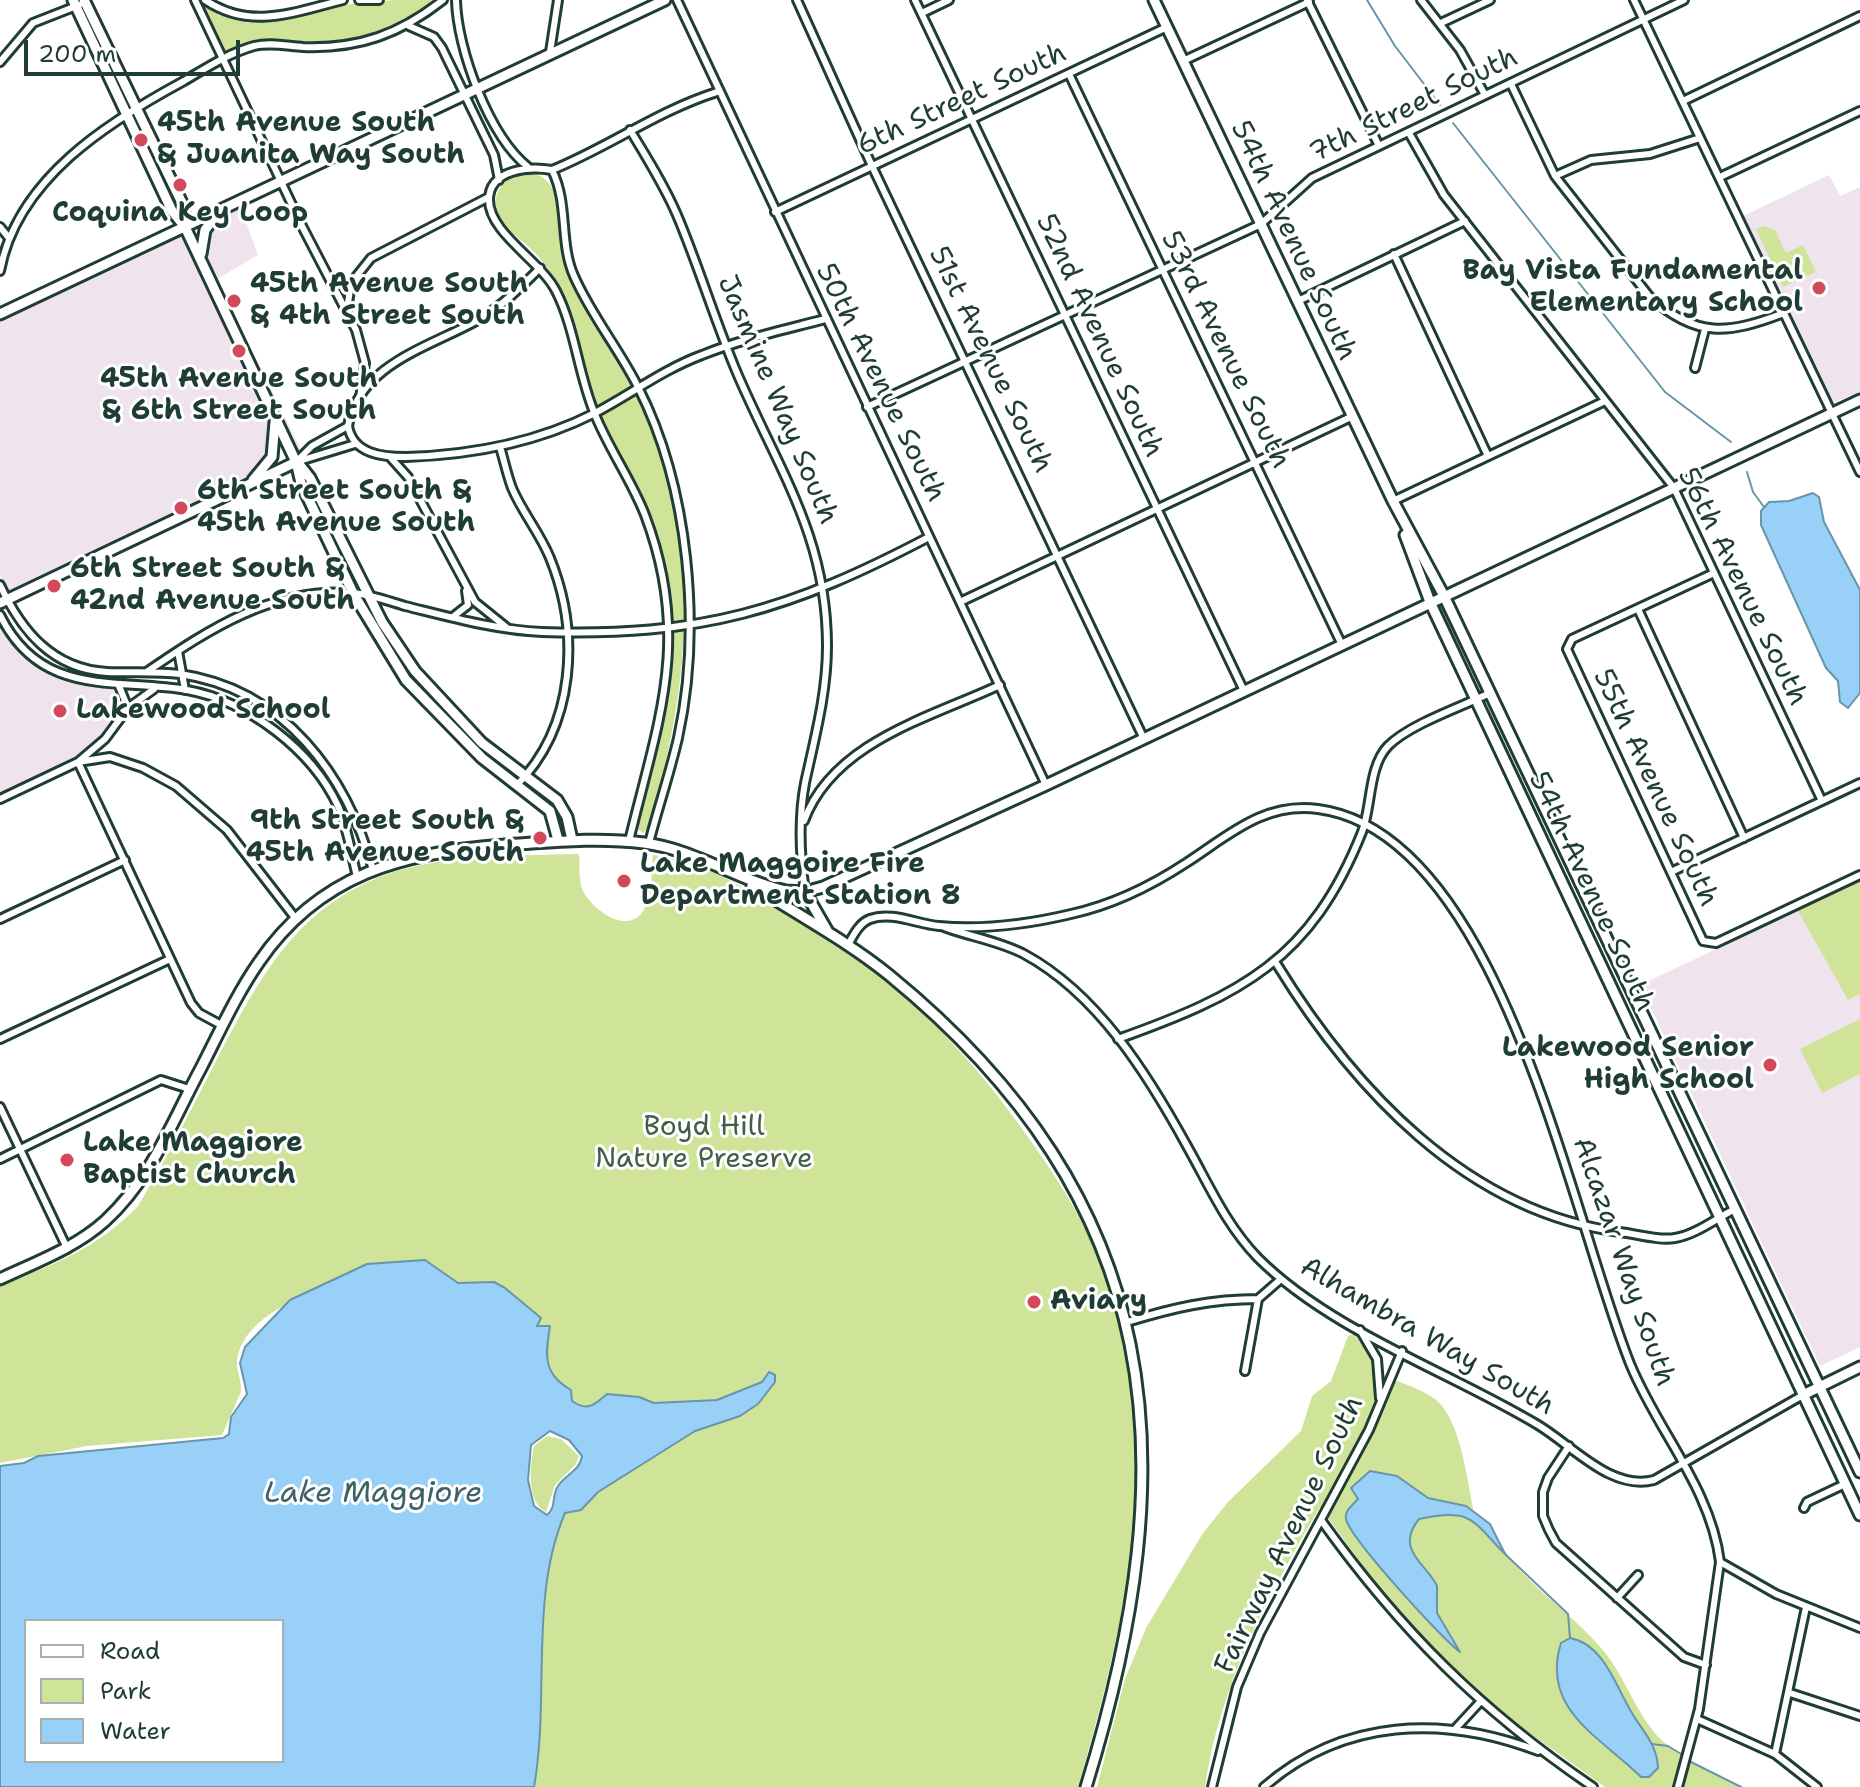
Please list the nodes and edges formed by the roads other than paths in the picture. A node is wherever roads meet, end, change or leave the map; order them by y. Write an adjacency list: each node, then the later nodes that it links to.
1 (195, 0): 29 (street)
2 (205, 0): 21 (street)
3 (343, 0): 21 (street)
4 (359, 0): 5 (street)
5 (379, 0)
6 (443, 0): 26 (street)
7 (456, 0): 34 (street)
8 (558, 0): 28 (street)
9 (665, 0): 28 (street)
10 (677, 0): 35 (street, 50th Avenue South)
11 (797, 0): 47 (street, 51st Avenue South)
12 (915, 0): 22 (street, 52nd Avenue South)
13 (949, 0): 22 (street)
14 (1154, 0): 27 (street, 54th Avenue South)
15 (1421, 0): 25 (street)
16 (1490, 0): 25 (street)
17 (1634, 0): 24 (street)
18 (1684, 0): 24 (street, 7th Street South)
19 (1308, 1): 30 (street); 46 (street)
20 (81, 2): 31 (street); 39 (street); 41 (street)
21 (319, 3)
22 (922, 13): 42 (street, 52nd Avenue South)
23 (1860, 16): 38 (street)
24 (1644, 20): 33 (street, 7th Street South); 38 (street)
25 (1441, 23): 37 (street)
26 (409, 26): 29 (street); 36 (street)
27 (1167, 27): 30 (street, 54th Avenue South); 32 (street, 6th Street South)
28 (550, 52): 34 (street)
29 (224, 58): 39 (street); 53 (street)
30 (1183, 61): 58 (street, 54th Avenue South)
31 (0, 62)
32 (1069, 74): 42 (street, 6th Street South); 65 (street, 53rd Avenue South)
33 (1511, 84): 37 (street, 7th Street South); 50 (street)
34 (479, 87): 36 (street); 48 (street)
35 (717, 92): 43 (street); 56 (street, 50th Avenue South)
36 (465, 94): 52 (street); 53 (street)
37 (1485, 95): 44 (street, 7th Street South)
38 (1683, 101): 45 (street)
39 (135, 107): 41 (street); 60 (street)
40 (1860, 111): 51 (street)
41 (124, 112): 60 (street); 61 (street)
42 (972, 120): 47 (street, 6th Street South); 71 (street, 52nd Avenue South)
43 (630, 130): 49 (street); 74 (street, Jasmine Way South)
44 (1409, 133): 46 (street, 7th Street South); 57 (street, 56th Avenue South)
45 (1700, 138): 50 (street); 51 (street)
46 (1379, 146): 58 (street, 7th Street South)
47 (872, 166): 56 (street, 6th Street South); 75 (street, 51st Avenue South)
48 (528, 167): 49 (street); 52 (street)
49 (552, 170): 77 (street)
50 (1555, 176): 73 (street)
51 (1720, 177): 70 (street)
52 (499, 180): 54 (street)
53 (282, 182): 55 (street); 69 (street)
54 (489, 197): 64 (street); 69 (street)
55 (219, 211): 60 (street); 63 (street)
56 (775, 212): 72 (street, 50th Avenue South)
57 (1465, 221): 62 (street); 80 (street, 56th Avenue South)
58 (1261, 224): 65 (street, 7th Street South); 67 (street, 54th Avenue South)
59 (0, 227): 61 (street)
60 (185, 227): 63 (street); 68 (street)
61 (9, 238): 66 (street)
62 (1394, 254): 67 (street); 89 (street)
63 (200, 258): 84 (street)
64 (540, 268): 78 (street); 82 (street)
65 (1162, 269): 71 (street, 7th Street South); 92 (street, 53rd Avenue South)
66 (0, 271)
67 (1298, 301): 85 (street, 54th Avenue South)
68 (1, 311)
69 (347, 312): 78 (street)
70 (1784, 313): 73 (street); 83 (street)
71 (1065, 316): 75 (street, 7th Street South); 97 (street, 52nd Avenue South)
72 (825, 319): 74 (street); 81 (street, 50th Avenue South)
73 (1705, 329): 76 (street)
74 (726, 346): 77 (street); 103 (street, Jasmine Way South)
75 (967, 361): 81 (street, 7th Street South); 99 (street, 51st Avenue South)
76 (1695, 368)
77 (639, 388): 82 (street); 113 (street)
78 (360, 398): 86 (street)
79 (1860, 400): 83 (street)
80 (1605, 401): 89 (street); 95 (street, 56th Avenue South)
81 (867, 407): 98 (street, 50th Avenue South)
82 (594, 413): 88 (street); 115 (street)
83 (1832, 413): 93 (street); 95 (street)
84 (274, 414): 91 (street); 94 (street)
85 (1353, 416): 92 (street); 96 (street, 54th Avenue South)
86 (348, 426): 87 (street); 91 (street)
87 (355, 444): 90 (street); 91 (street)
88 (500, 447): 90 (street); 116 (street)
89 (1487, 454): 96 (street)
90 (390, 457): 101 (street)
91 (296, 462): 94 (street); 104 (street); 105 (street)
92 (1255, 462): 97 (street); 117 (street, 53rd Avenue South)
93 (1860, 472)
94 (248, 485): 107 (street)
95 (1674, 488): 100 (street, 56th Avenue South); 106 (street)
96 (1393, 501): 106 (street, 54th Avenue South); 109 (street, 54th Avenue South)
97 (1156, 508): 99 (street); 125 (street, 52nd Avenue South)
98 (929, 537): 103 (street); 108 (street, 50th Avenue South)
99 (1059, 556): 108 (street); 129 (street, 51st Avenue South)
100 (1714, 573): 110 (street); 136 (street, 56th Avenue South)
101 (463, 584): 112 (street); 114 (street)
102 (0, 585): 107 (street)
103 (824, 590): 113 (street); 138 (street, Jasmine Way South)
104 (353, 593): 105 (street); 118 (street); 134 (street)
105 (369, 596): 112 (street); 131 (street)
106 (1444, 596): 109 (street); 126 (street, 54th Avenue South)
107 (4, 602): 119 (street)
108 (960, 602): 121 (street, 50th Avenue South)
109 (1430, 602): 117 (street); 127 (street, 54th Avenue South)
110 (1638, 609): 139 (street); 146 (street, 55th Avenue South)
111 (0, 615): 122 (street)
112 (452, 617): 114 (street)
113 (690, 628): 115 (street); 143 (street)
114 (509, 629): 116 (street)
115 (669, 629): 116 (street); 142 (street)
116 (569, 633): 131 (street)
117 (1342, 645): 125 (street)
118 (178, 651): 119 (street); 120 (street)
119 (148, 671): 120 (street)
120 (185, 675): 124 (street); 145 (street)
121 (1000, 685): 133 (street, 50th Avenue South); 138 (street)
122 (119, 686): 123 (street); 128 (street)
123 (155, 688): 124 (street); 128 (street)
124 (185, 690): 149 (street)
125 (1244, 691): 129 (street)
126 (1490, 693): 127 (street); 158 (street, 54th Avenue South)
127 (1476, 700): 137 (street); 159 (street, 54th Avenue South)
128 (128, 708): 130 (street)
129 (1144, 739): 133 (street)
130 (78, 762): 135 (street); 144 (street); 152 (street)
131 (525, 777): 134 (street); 141 (street)
132 (1860, 783): 136 (street)
133 (1046, 785): 150 (street)
134 (516, 786): 140 (street)
135 (0, 799)
136 (1822, 801): 139 (street)
137 (1365, 823): 153 (street, Alcazar Way South); 157 (street); 169 (street, Alcazar Way South)
138 (801, 828): 150 (street, Jasmine Way South)
139 (1744, 838): 146 (street)
140 (558, 840): 141 (street); 145 (street)
141 (572, 840): 142 (street)
142 (629, 841): 143 (street)
143 (649, 843): 147 (street)
144 (125, 860): 151 (street); 156 (street)
145 (373, 870): 149 (street)
146 (1671, 872): 148 (street, 55th Avenue South)
147 (736, 875): 150 (street); 154 (street)
148 (1860, 875)
149 (357, 877): 152 (street)
150 (805, 892): 154 (street)
151 (0, 919)
152 (296, 919): 160 (street)
153 (942, 926): 155 (street, Alcazar Way South); 162 (street, Alhambra Way South)
154 (830, 935): 155 (street)
155 (848, 945): 174 (street)
156 (170, 959): 160 (street); 161 (street)
157 (1276, 963): 162 (street); 169 (street)
158 (1630, 986): 159 (street); 167 (street, 54th Avenue South)
159 (1614, 994): 168 (street, 54th Avenue South)
160 (223, 1026): 163 (street)
161 (0, 1039)
162 (1118, 1039): 172 (street, Alhambra Way South)
163 (189, 1089): 165 (street); 170 (street)
164 (0, 1107): 165 (street)
165 (20, 1150): 166 (street); 170 (street)
166 (0, 1159)
167 (1735, 1209): 168 (street); 179 (street, 54th Avenue South)
168 (1719, 1217): 169 (street); 180 (street, 54th Avenue South)
169 (1586, 1228): 183 (street, Alcazar Way South)
170 (67, 1248): 171 (street)
171 (0, 1279)
172 (1281, 1279): 173 (street); 175 (street, Alhambra Way South)
173 (1258, 1299): 174 (street); 178 (street)
174 (1127, 1322): 202 (street)
175 (1358, 1328): 176 (street, Alhambra Way South); 181 (street)
176 (1402, 1351): 181 (street, Fairway Avenue South); 182 (street, Alhambra Way South)
177 (1860, 1367): 179 (street)
178 (1245, 1371)
179 (1819, 1387): 180 (street); 184 (street, 54th Avenue South)
180 (1803, 1395): 183 (street, Alhambra Way South); 185 (street, 54th Avenue South)
181 (1379, 1407): 188 (street, Fairway Avenue South)
182 (1569, 1446): 183 (street, Alhambra Way South); 191 (street)
183 (1683, 1465): 189 (street)
184 (1860, 1472)
185 (1845, 1484): 186 (street); 187 (street, 54th Avenue South)
186 (1804, 1508)
187 (1860, 1515)
188 (1321, 1520): 196 (street); 203 (street, Fairway Avenue South)
189 (1720, 1562): 192 (street); 194 (street)
190 (1638, 1575): 191 (street)
191 (1617, 1598): 194 (street)
192 (1806, 1607): 193 (street); 195 (street)
193 (1860, 1628)
194 (1706, 1665): 198 (street)
195 (1790, 1693): 197 (street); 201 (street)
196 (1480, 1702): 199 (street); 200 (street)
197 (1860, 1716)
198 (1697, 1719): 201 (street); 206 (street)
199 (1456, 1728): 200 (street); 204 (street)
200 (1545, 1754): 205 (street)
201 (1775, 1754): 207 (street)
202 (1086, 1787)
203 (1212, 1787)
204 (1264, 1787)
205 (1593, 1787)
206 (1678, 1787)
207 (1817, 1787)

